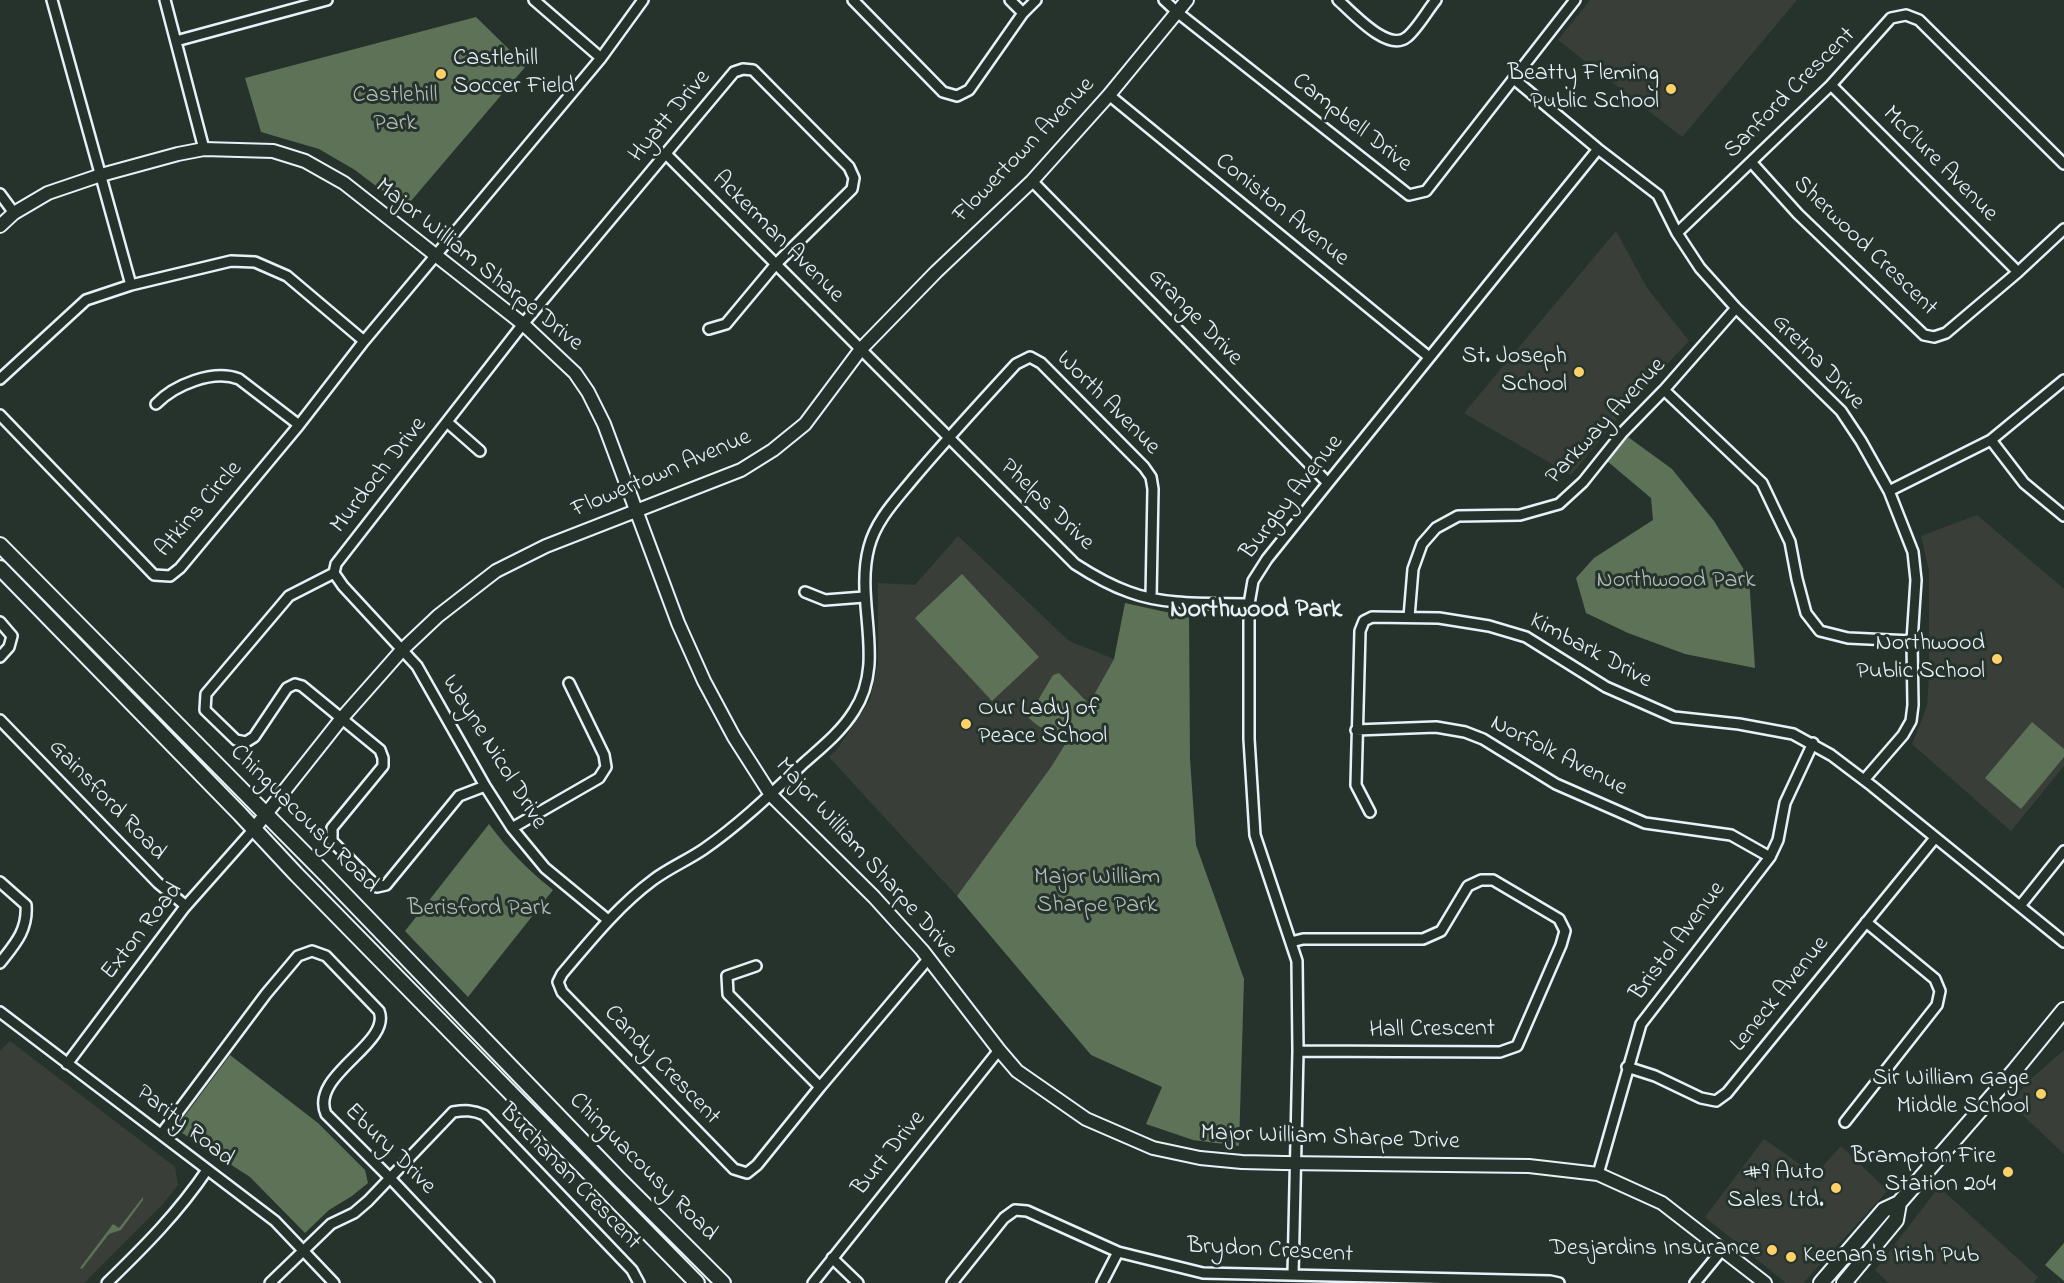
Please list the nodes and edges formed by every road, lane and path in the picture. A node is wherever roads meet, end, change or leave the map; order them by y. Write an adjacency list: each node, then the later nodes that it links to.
1 (52, 0): 26 (street)
2 (165, 0): 16 (street)
3 (327, 0): 16 (street)
4 (534, 0): 17 (street)
5 (643, 0): 17 (street, Atkins Circle)
6 (853, 0): 15 (street)
7 (1010, 0): 15 (street)
8 (1036, 0): 15 (street)
9 (1164, 0): 14 (street)
10 (1187, 0): 14 (street, Flowertown Avenue)
11 (1338, 0): 12 (street)
12 (1436, 0)
13 (1575, 0): 18 (street, Campbell Drive)
14 (1177, 12): 18 (street, Campbell Drive); 20 (street, Flowertown Avenue)
15 (1023, 13)
16 (176, 41): 21 (street)
17 (601, 58): 33 (street, Atkins Circle)
18 (1514, 79): 22 (street, Gretna Drive)
19 (1831, 86): 24 (street, Sanford Crescent); 25 (street, Sanford Crescent); 35 (street, McClure Avenue)
20 (1109, 95): 27 (street, Flowertown Avenue); 42 (street, Coniston Avenue)
21 (204, 149): 26 (street, Major William Sharpe Drive); 33 (street, Major William Sharpe Drive)
22 (1598, 149): 32 (street, Gretna Drive); 42 (street, Burgby Avenue)
23 (666, 154): 34 (street, Ackerman Avenue); 34 (street, Hyatt Drive); 38 (street, Hyatt Drive)
24 (1752, 163): 32 (street, Sanford Crescent); 35 (street, Sherwood Crescent)
25 (2064, 164)
26 (100, 175): 29 (street, Major William Sharpe Drive); 36 (street)
27 (1032, 181): 41 (street, Flowertown Avenue); 53 (street, Grange Drive)
28 (0, 194): 29 (street)
29 (14, 213): 30 (street, Major William Sharpe Drive)
30 (0, 226)
31 (2064, 229): 35 (street, Sherwood Crescent)
32 (1677, 233): 37 (street, Gretna Drive)
33 (436, 255): 38 (street, Major William Sharpe Drive); 40 (street, Atkins Circle)
34 (776, 264): 39 (street); 41 (street, Ackerman Avenue)
35 (2019, 272)
36 (131, 285): 40 (street); 43 (street)
37 (1736, 308): 45 (street, Parkway Avenue); 54 (street, Gretna Drive)
38 (523, 324): 48 (street, Murdoch Drive); 55 (street, Major William Sharpe Drive)
39 (709, 329)
40 (364, 341): 49 (street, Atkins Circle)
41 (861, 349): 50 (street, Phelps Drive); 55 (street, Flowertown Avenue)
42 (1429, 357): 53 (street, Burgby Avenue)
43 (0, 380)
44 (2064, 380): 51 (street)
45 (1664, 390): 64 (street, Parkway Avenue); 66 (street)
46 (156, 404): 49 (street)
47 (0, 415): 49 (street, Atkins Circle)
48 (447, 422): 52 (street); 59 (street, Murdoch Drive)
49 (299, 425)
50 (948, 438): 61 (street, Candy Crescent); 62 (street, Phelps Drive); 62 (street, Worth Avenue)
51 (1991, 440): 54 (street); 56 (street)
52 (480, 451)
53 (1328, 483): 63 (street, Burgby Avenue)
54 (1888, 491): 66 (street, Gretna Drive)
55 (636, 511): 67 (street, Flowertown Avenue); 76 (street, Major William Sharpe Drive)
56 (2064, 516)
57 (0, 545): 78 (main road, Chinguacousy Road)
58 (0, 567): 80 (main road, Chinguacousy Road)
59 (334, 573): 67 (street); 70 (street)
60 (805, 592): 61 (street)
61 (864, 597): 76 (street, Candy Crescent)
62 (1151, 598): 63 (street, Phelps Drive)
63 (1249, 604): 89 (street, Burgby Avenue)
64 (1409, 616): 72 (street, Kimbark Drive); 73 (street, Kimbark Drive)
65 (0, 622): 68 (street)
66 (1912, 641): 74 (street, Gretna Drive)
67 (402, 650): 70 (street, Flowertown Avenue); 75 (street, Wayne Nicol Drive)
68 (0, 657)
69 (568, 683): 79 (street)
70 (342, 717): 75 (street); 78 (street, Flowertown Avenue)
71 (0, 720): 85 (street, Gainsford Road)
72 (1356, 730): 77 (street, Kimbark Drive); 83 (street, Norfolk Avenue)
73 (1813, 743): 74 (street, Kimbark Drive); 83 (street, Bristol Avenue)
74 (1864, 780): 81 (street, Kimbark Drive)
75 (485, 786): 79 (street, Wayne Nicol Drive)
76 (771, 795): 87 (street, Candy Crescent); 91 (street, Major William Sharpe Drive)
77 (1370, 812)
78 (266, 814): 80 (street, Flowertown Avenue); 119 (main road, Chinguacousy Road)
79 (512, 828): 87 (street, Wayne Nicol Drive)
80 (254, 829): 85 (street, Exton Road); 118 (main road, Chinguacousy Road)
81 (1935, 838): 86 (street, Kimbark Drive); 88 (street, Leneck Avenue)
82 (2064, 851): 86 (street)
83 (1770, 857): 99 (street, Bristol Avenue)
84 (0, 882): 92 (street)
85 (186, 906): 98 (street, Exton Road)
86 (2020, 906): 90 (street, Kimbark Drive)
87 (608, 920): 100 (street, Candy Crescent)
88 (1866, 922): 99 (street, Leneck Avenue); 101 (street)
89 (1291, 942): 97 (street, Burgby Avenue); 97 (street, Hall Crescent)
90 (2064, 942)
91 (929, 958): 96 (street, Major William Sharpe Drive); 100 (street, Candy Crescent)
92 (0, 963)
93 (756, 966): 100 (street)
94 (2064, 1010): 107 (main road)
95 (0, 1012): 98 (street, Parity Road)
96 (999, 1050): 103 (street, Major William Sharpe Drive); 111 (street, Burt Drive)
97 (1298, 1052): 103 (street, Burgby Avenue)
98 (67, 1064): 102 (street, Parity Road)
99 (1627, 1067): 105 (street, Bristol Avenue)
100 (820, 1087)
101 (1845, 1122)
102 (162, 1133): 104 (street, Parity Road); 106 (street, Ebury Drive)
103 (1295, 1163): 105 (street, Major William Sharpe Drive); 112 (street, Burgby Avenue)
104 (207, 1170): 109 (street, Parity Road); 113 (street)
105 (1598, 1174): 108 (street, Major William Sharpe Drive)
106 (390, 1178): 109 (street, Buchanan Crescent); 116 (street, Ebury Drive); 117 (street, Buchanan Crescent)
107 (1899, 1203): 127 (main road); 128 (main road)
108 (1722, 1250): 125 (street); 126 (street, Major William Sharpe Drive)
109 (303, 1251): 114 (street, Buchanan Crescent); 115 (street, Parity Road)
110 (1118, 1252): 112 (street, Brydon Crescent); 122 (street, Brydon Crescent); 123 (street)
111 (832, 1258): 120 (street, Burt Drive); 121 (street)
112 (1293, 1275): 124 (street, Brydon Crescent)
113 (107, 1283)
114 (270, 1283)
115 (334, 1283)
116 (489, 1283)
117 (639, 1283)
118 (698, 1283)
119 (723, 1283)
120 (813, 1283)
121 (858, 1283)
122 (952, 1283)
123 (1102, 1283)
124 (1559, 1283)
125 (1695, 1283)
126 (1765, 1283)
127 (1821, 1283)
128 (1844, 1283)

